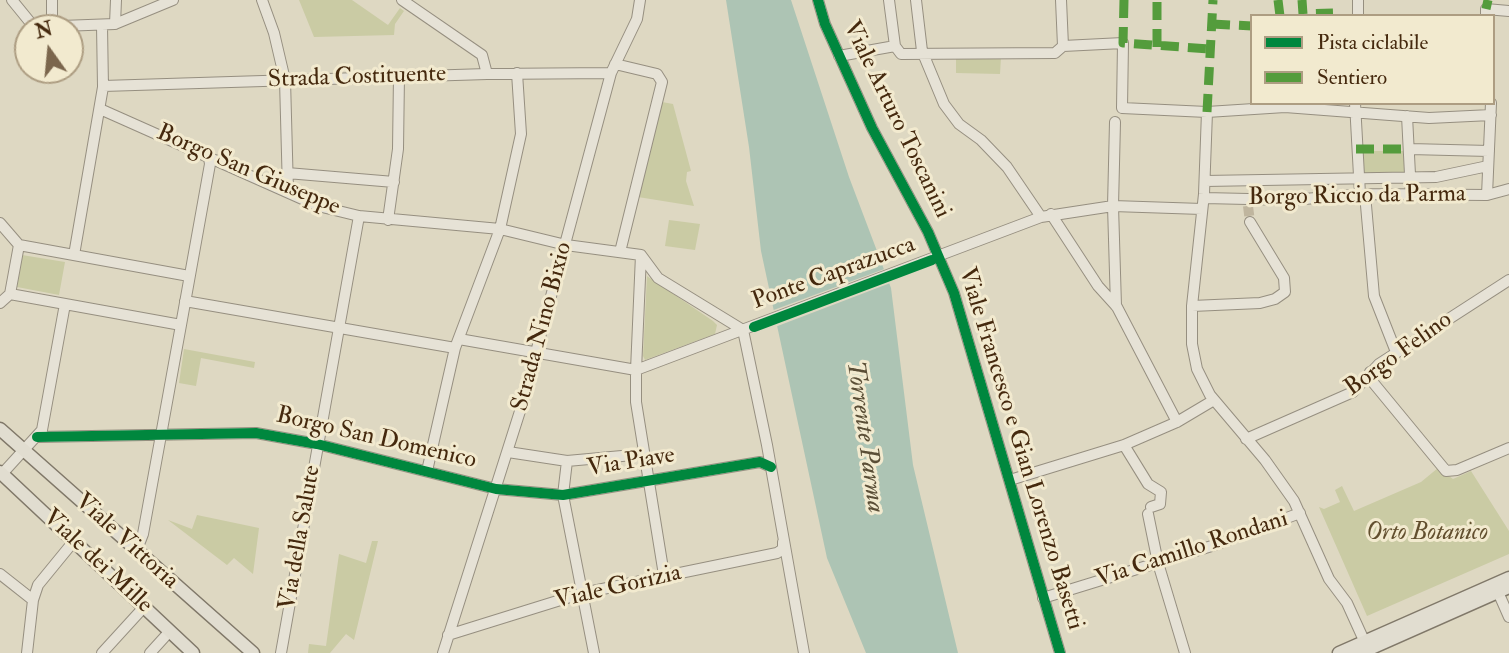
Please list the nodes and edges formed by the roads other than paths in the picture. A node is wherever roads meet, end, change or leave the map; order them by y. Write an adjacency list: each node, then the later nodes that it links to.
1 (12, 0): 13 (street)
2 (116, 0): 14 (street)
3 (173, 0): 14 (street)
4 (262, 0): 25 (street)
5 (402, 0): 23 (street)
6 (640, 0): 21 (street, Strada Nino Bixio)
7 (818, 0): 20 (street, Viale Arturo Toscanini)
8 (890, 0): 17 (street)
9 (916, 0): 19 (street)
10 (1061, 0): 18 (street)
11 (1509, 11): 12 (street)
12 (1486, 12)
13 (23, 14)
14 (116, 24): 16 (street)
15 (84, 26): 16 (street)
16 (102, 26): 26 (street)
17 (895, 46): 19 (street); 20 (street)
18 (1063, 46): 19 (street); 30 (street)
19 (922, 51): 50 (street)
20 (839, 56): 61 (street, Viale Arturo Toscanini)
21 (613, 69): 22 (street, Strada Costituente); 57 (street, Strada Nino Bixio); 58 (street, Strada Costituente)
22 (517, 73): 23 (street, Strada Costituente); 55 (street)
23 (487, 74): 24 (street, Strada Costituente)
24 (399, 76): 25 (street, Strada Costituente); 42 (street)
25 (285, 80): 26 (street, Strada Costituente); 38 (street)
26 (103, 86): 29 (street)
27 (1491, 105): 31 (street)
28 (1355, 107): 30 (street); 32 (street); 39 (street)
29 (100, 108): 36 (street, Borgo San Giuseppe); 59 (street)
30 (1208, 112): 41 (street)
31 (1491, 115): 32 (street); 35 (street)
32 (1407, 116): 34 (street)
33 (1115, 122): 49 (street)
34 (1410, 149): 35 (street); 40 (street)
35 (1489, 151): 37 (street)
36 (204, 154): 44 (street, Borgo San Giuseppe); 62 (street)
37 (1488, 166): 40 (street); 47 (street)
38 (287, 173): 42 (street); 44 (street)
39 (1359, 177): 40 (street); 41 (street); 45 (street)
40 (1411, 178): 46 (street)
41 (1205, 181): 48 (street)
42 (394, 182): 52 (street)
43 (1509, 189): 47 (street, Borgo Riccio da Parma)
44 (288, 191): 51 (street, Borgo San Giuseppe)
45 (1363, 194): 46 (street, Borgo Riccio da Parma); 48 (street, Borgo Riccio da Parma); 75 (street)
46 (1411, 194): 47 (street, Borgo Riccio da Parma)
47 (1487, 195)
48 (1203, 204): 49 (street, Borgo Riccio da Parma); 68 (street)
49 (1113, 206): 50 (street, Borgo Riccio da Parma); 69 (street)
50 (1046, 215): 61 (street, Ponte Caprazucca); 69 (street)
51 (359, 216): 52 (street, Borgo San Giuseppe); 71 (street, Via della Salute)
52 (388, 220): 55 (street, Borgo San Giuseppe)
53 (1250, 222): 68 (street)
54 (0, 223): 56 (street)
55 (500, 229): 57 (street, Borgo San Giuseppe); 73 (street)
56 (19, 245): 59 (street); 64 (street)
57 (566, 245): 58 (street, Borgo San Giuseppe); 74 (street, Strada Nino Bixio)
58 (620, 252): 60 (street, Borgo San Giuseppe)
59 (74, 255): 62 (street)
60 (641, 255): 72 (street); 76 (street)
61 (934, 259): 72 (street, Ponte Caprazucca); 94 (street, Viale Francesco e Gian Lorenzo Basetti)
62 (189, 276): 65 (street)
63 (1509, 280): 75 (street, Borgo Felino)
64 (10, 294): 66 (street); 67 (street)
65 (185, 301): 70 (street); 71 (street)
66 (0, 303)
67 (65, 304): 70 (street); 82 (street)
68 (1192, 306): 78 (street)
69 (1116, 307): 79 (street)
70 (181, 325): 81 (street)
71 (337, 328): 73 (street); 84 (street, Via della Salute)
72 (743, 331): 76 (street, Ponte Caprazucca); 91 (street)
73 (457, 344): 74 (street); 92 (street)
74 (536, 352): 76 (street); 88 (street, Strada Nino Bixio)
75 (1396, 352): 77 (street, Borgo Felino)
76 (636, 370): 89 (street)
77 (1370, 372): 83 (street, Borgo Felino); 86 (street)
78 (1214, 400): 79 (street); 83 (street)
79 (1177, 422): 85 (street)
80 (0, 429): 87 (main road, Viale Vittoria)
81 (161, 434): 82 (street, Borgo San Domenico); 84 (street, Borgo San Domenico); 101 (street)
82 (37, 437): 87 (street)
83 (1246, 439): 98 (street)
84 (317, 444): 92 (street, Borgo San Domenico); 120 (street, Via della Salute)
85 (1124, 445): 94 (street); 102 (street)
86 (1509, 447)
87 (23, 450): 93 (street); 101 (main road, Viale Vittoria)
88 (508, 452): 90 (street); 96 (street, Strada Nino Bixio)
89 (644, 454): 90 (street); 95 (street)
90 (568, 461): 97 (street)
91 (771, 467): 95 (street, Via Piave); 100 (street)
92 (427, 471): 96 (street, Borgo San Domenico)
93 (1, 473): 99 (main road, Viale dei Mille)
94 (1010, 480): 108 (street, Viale Francesco e Gian Lorenzo Basetti)
95 (648, 482): 97 (street, Via Piave); 104 (street)
96 (496, 489): 97 (street, Via Piave); 113 (street, Strada Nino Bixio)
97 (563, 495): 107 (street)
98 (1300, 513): 102 (street, Via Camillo Rondani); 114 (street)
99 (74, 541): 109 (street); 110 (main road, Viale dei Mille)
100 (783, 542): 104 (street, Viale Gorizia); 123 (street)
101 (136, 552): 119 (main road, Viale Vittoria)
102 (1158, 563): 108 (street, Via Camillo Rondani); 125 (street)
103 (0, 574): 109 (street)
104 (664, 575): 107 (street, Viale Gorizia)
105 (1509, 578): 114 (main road)
106 (1504, 590): 111 (street); 114 (main road)
107 (583, 593): 113 (street, Viale Gorizia); 122 (street)
108 (1043, 598): 124 (street, Viale Francesco e Gian Lorenzo Basetti)
109 (33, 600): 116 (street)
110 (144, 607): 112 (main road, Viale dei Mille); 117 (street)
111 (1509, 617)
112 (170, 631): 115 (main road, Viale dei Mille); 118 (street)
113 (449, 635): 121 (street, Strada Nino Bixio)
114 (1365, 649): 126 (main road)
115 (192, 652)
116 (27, 653)
117 (102, 653)
118 (150, 653)
119 (253, 653)
120 (281, 653)
121 (443, 653)
122 (594, 653)
123 (804, 653)
124 (1060, 653)
125 (1185, 653)
126 (1339, 653)

